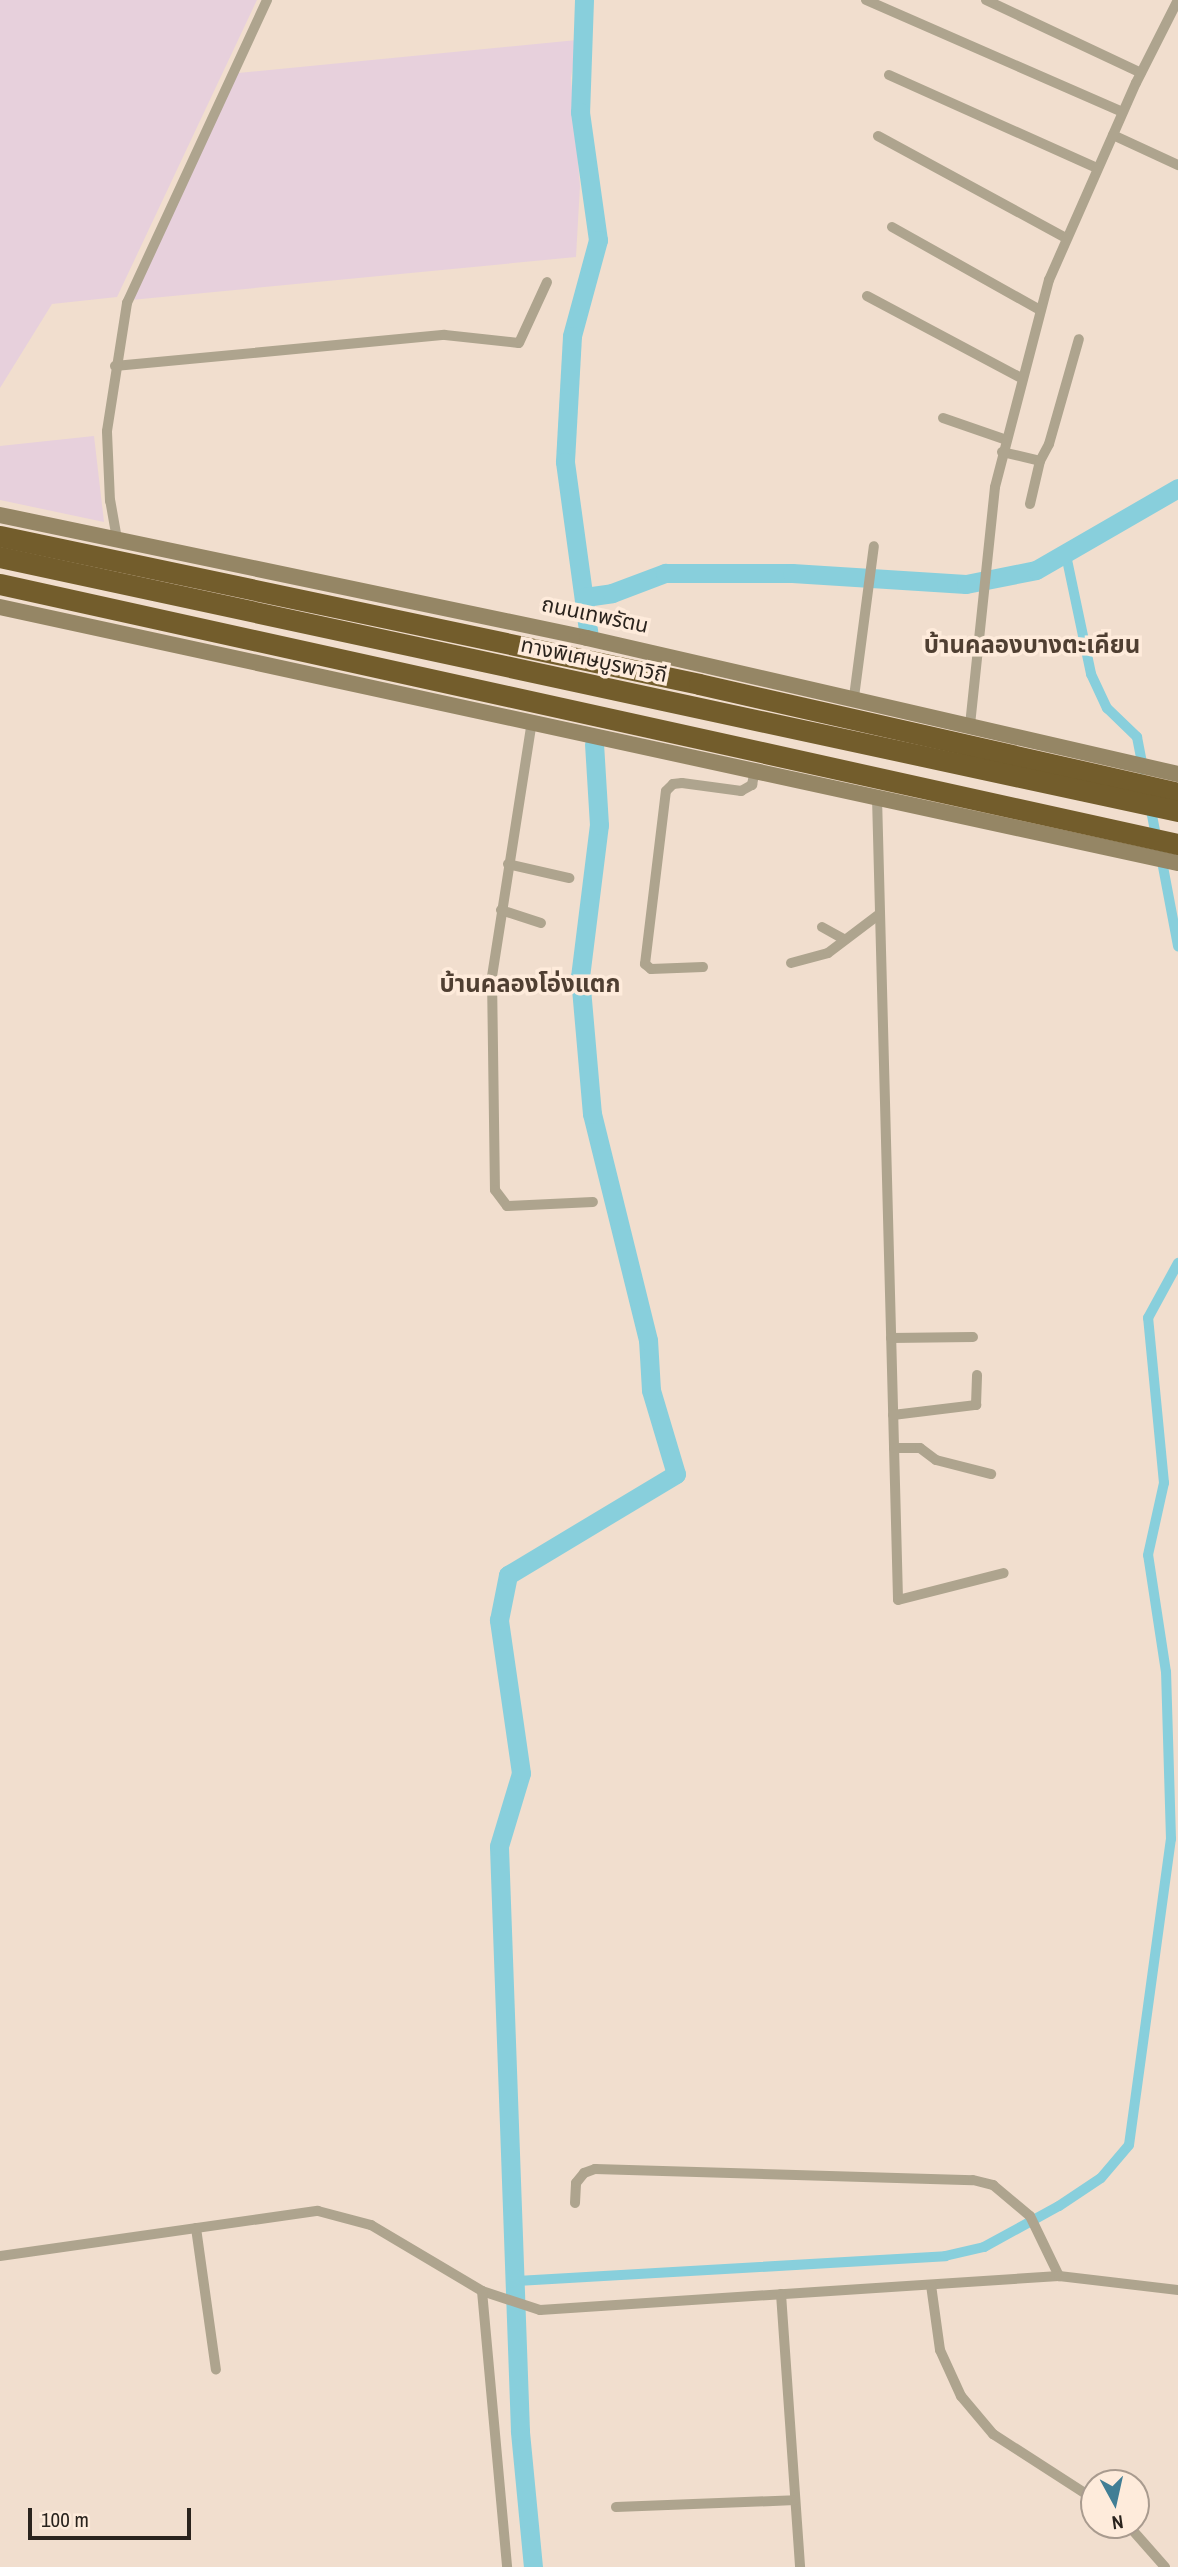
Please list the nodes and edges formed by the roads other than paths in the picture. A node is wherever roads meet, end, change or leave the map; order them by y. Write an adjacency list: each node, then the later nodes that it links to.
1 (268, 0): 18 (street)
2 (866, 0): 7 (street)
3 (986, 0): 5 (street)
4 (1178, 0): 5 (street)
5 (1141, 73): 7 (street)
6 (889, 75): 11 (street)
7 (1122, 112): 8 (street)
8 (1113, 135): 10 (street); 11 (street)
9 (878, 136): 13 (street)
10 (1178, 166)
11 (1097, 168): 13 (street)
12 (892, 227): 16 (street)
13 (1066, 238): 16 (street)
14 (547, 282): 18 (street)
15 (867, 296): 19 (street)
16 (1040, 310): 19 (street)
17 (1079, 339): 23 (street)
18 (115, 366): 27 (street)
19 (1021, 378): 21 (street)
20 (943, 418): 21 (street)
21 (1004, 439): 22 (street)
22 (1002, 452): 23 (street); 37 (street)
23 (1040, 461): 24 (street)
24 (1030, 504)
25 (0, 515): 27 (main road, ถนนเทพรัตน)
26 (4, 536): 40 (highway)
27 (117, 539): 35 (main road, ถนนเทพรัตน)
28 (874, 546): 35 (street)
29 (0, 557): 42 (highway, ทางพิเศษบูรพาวิถี)
30 (0, 578): 43 (highway)
31 (0, 584): 33 (highway)
32 (0, 597): 33 (highway)
33 (70, 599): 44 (highway)
34 (0, 607): 36 (main road)
35 (853, 697): 37 (main road, ถนนเทพรัตน)
36 (533, 721): 38 (main road); 46 (street)
37 (970, 725): 39 (main road, ถนนเทพรัตน)
38 (755, 770): 41 (main road); 54 (street)
39 (1178, 774)
40 (1178, 793)
41 (877, 797): 45 (main road); 49 (street)
42 (1178, 811)
43 (1178, 831)
44 (1178, 844)
45 (1178, 863)
46 (508, 864): 47 (street); 48 (street)
47 (569, 878)
48 (501, 910): 50 (street); 55 (street)
49 (878, 915): 52 (street); 57 (street)
50 (541, 923)
51 (822, 927): 52 (street)
52 (845, 940): 53 (street)
53 (791, 963)
54 (703, 967)
55 (593, 1202)
56 (973, 1337): 57 (street)
57 (891, 1338): 59 (street)
58 (976, 1375): 59 (street)
59 (893, 1415): 60 (street)
60 (894, 1448): 61 (street); 62 (street)
61 (991, 1474)
62 (1004, 1573)
63 (575, 2203): 66 (street)
64 (196, 2228): 65 (street); 69 (street); 71 (street)
65 (0, 2256)
66 (1059, 2276): 67 (street); 68 (street)
67 (931, 2285): 70 (street); 72 (street)
68 (1178, 2290)
69 (482, 2291): 70 (street); 76 (street)
70 (781, 2294): 73 (street)
71 (216, 2370)
72 (1080, 2490)
73 (795, 2500): 74 (street); 77 (street)
74 (616, 2507)
75 (1140, 2539): 78 (street)
76 (507, 2567)
77 (800, 2567)
78 (1165, 2567)

